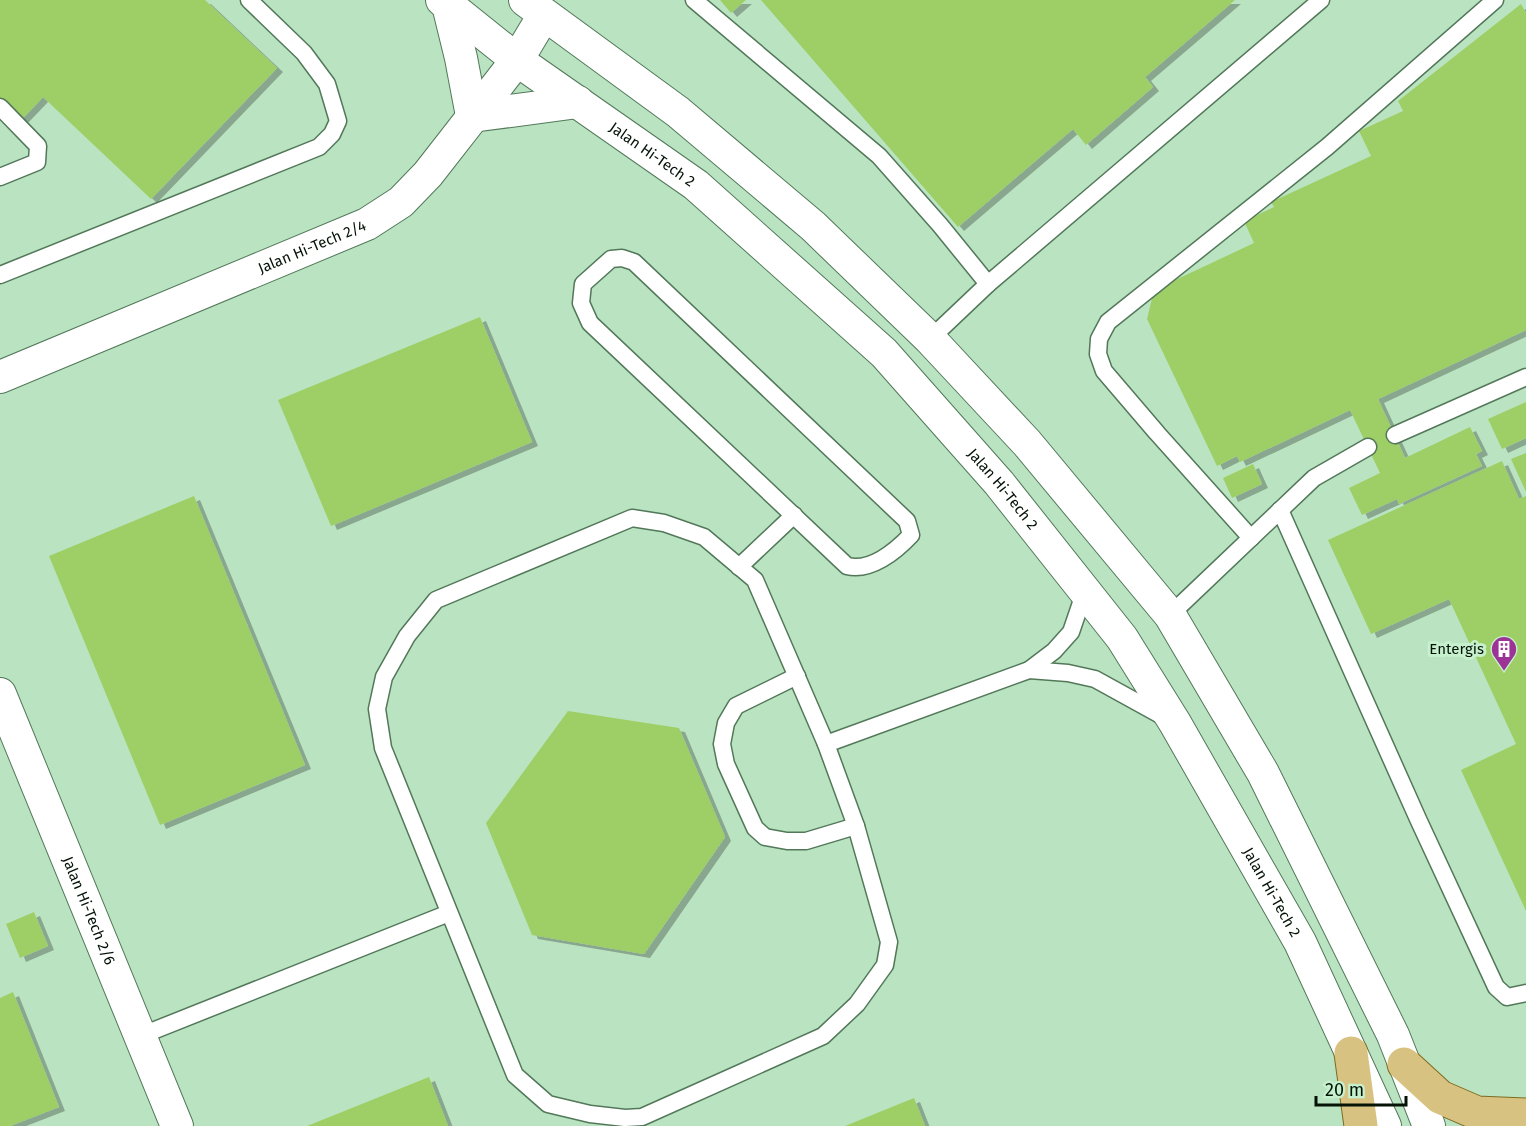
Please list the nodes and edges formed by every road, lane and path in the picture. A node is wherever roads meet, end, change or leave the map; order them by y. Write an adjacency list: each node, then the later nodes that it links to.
1 (249, 0): 12 (lane)
2 (694, 0): 13 (lane)
3 (1321, 0): 13 (lane)
4 (1495, 0): 21 (lane)
5 (445, 2): 7 (street, Jalan Hi-Tech 2); 10 (street)
6 (535, 7): 7 (street, Jalan Hi-Tech 2/4); 14 (street)
7 (517, 60): 8 (street, Jalan Hi-Tech 2); 10 (street, Jalan Hi-Tech 2/4)
8 (578, 102): 10 (street); 23 (street, Jalan Hi-Tech 2)
9 (0, 107): 11 (lane)
10 (472, 116): 15 (street, Jalan Hi-Tech 2/4)
11 (0, 177)
12 (0, 275)
13 (988, 284): 14 (lane)
14 (930, 339): 24 (street)
15 (0, 377)
16 (1526, 377): 17 (lane)
17 (1395, 435)
18 (1368, 447): 19 (lane)
19 (1280, 510): 21 (lane); 32 (lane)
20 (794, 515): 20 (lane); 22 (lane)
21 (1251, 538): 24 (lane)
22 (739, 567): 26 (lane); 31 (lane)
23 (1084, 591): 25 (lane); 28 (street, Jalan Hi-Tech 2)
24 (1170, 615): 35 (street)
25 (1029, 669): 28 (lane); 29 (lane)
26 (797, 675): 29 (lane); 30 (lane)
27 (0, 694): 33 (street, Jalan Hi-Tech 2/6)
28 (1175, 723): 34 (street, Jalan Hi-Tech 2)
29 (826, 744): 30 (lane)
30 (856, 826): 31 (lane)
31 (449, 913): 33 (lane)
32 (1526, 993)
33 (140, 1036): 37 (street, Jalan Hi-Tech 2/6)
34 (1351, 1053): 38 (main road); 39 (street, Jalan Hi-Tech 2)
35 (1404, 1064): 36 (main road); 40 (street)
36 (1526, 1115)
37 (177, 1126)
38 (1361, 1126)
39 (1385, 1126)
40 (1428, 1126)

